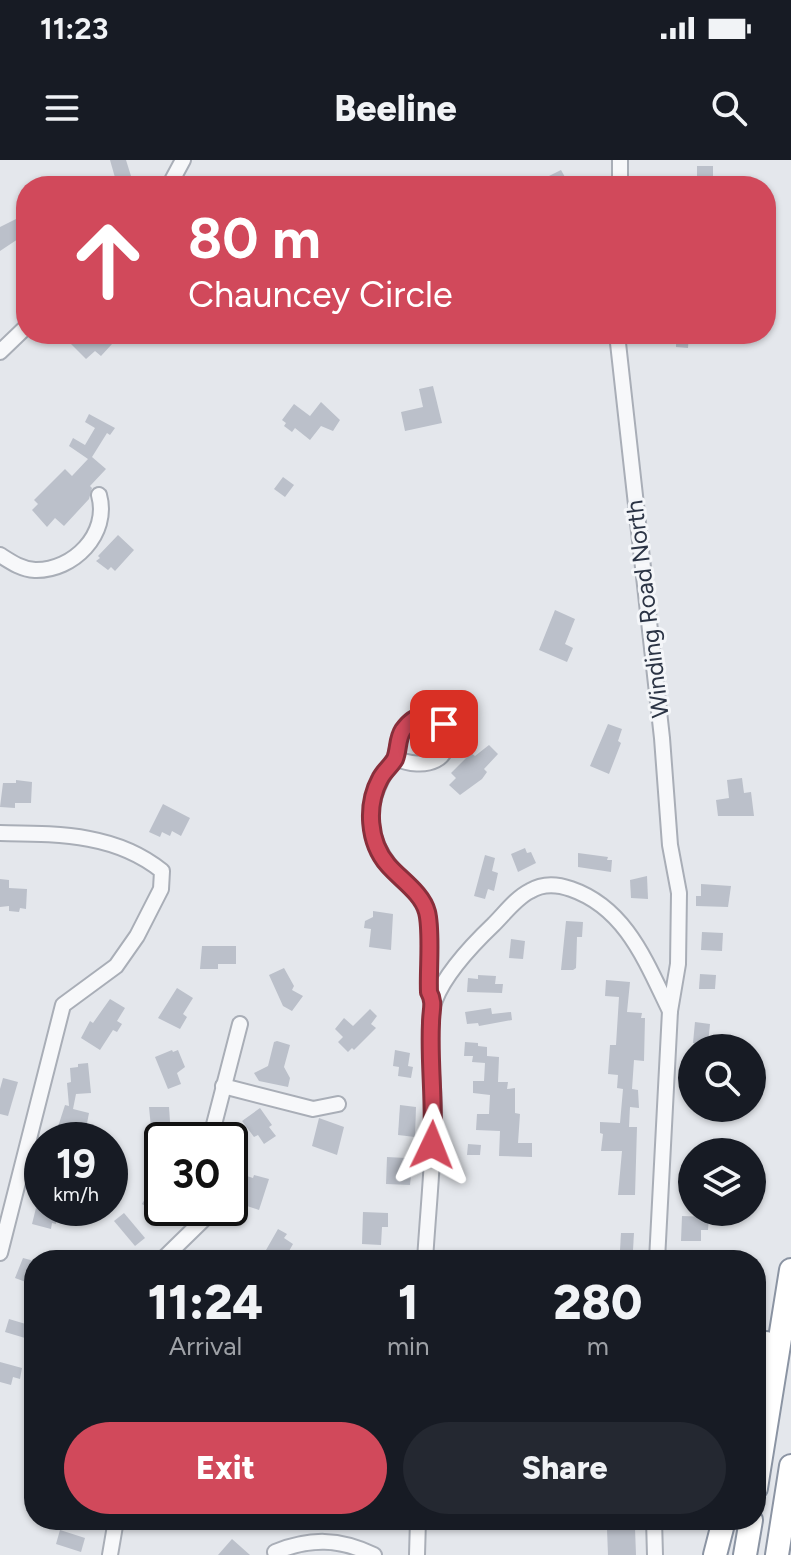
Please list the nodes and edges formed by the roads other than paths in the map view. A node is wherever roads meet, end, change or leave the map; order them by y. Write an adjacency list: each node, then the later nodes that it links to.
1 (16, 337): 3 (street)
2 (618, 344): 9 (street, Winding Road North)
3 (0, 352)
4 (99, 495): 5 (street)
5 (0, 555)
6 (395, 758): 8 (street)
7 (0, 833): 19 (street)
8 (434, 1001): 9 (street); 17 (street)
9 (670, 1011): 18 (street, Winding Road North)
10 (240, 1024): 11 (street)
11 (223, 1086): 12 (street); 13 (street)
12 (338, 1104)
13 (214, 1122)
14 (197, 1226): 16 (street)
15 (791, 1249): 21 (highway)
16 (172, 1250)
17 (426, 1250)
18 (658, 1250)
19 (0, 1253)
20 (791, 1270): 22 (highway)
21 (766, 1346)
22 (766, 1426)
23 (791, 1466): 36 (highway)
24 (114, 1530): 30 (street)
25 (418, 1530): 32 (street)
26 (654, 1530): 33 (street)
27 (721, 1530): 34 (highway)
28 (749, 1530): 35 (highway)
29 (275, 1552): 31 (street)
30 (110, 1555)
31 (374, 1555)
32 (417, 1555)
33 (655, 1555)
34 (715, 1555)
35 (745, 1555)
36 (777, 1555)

